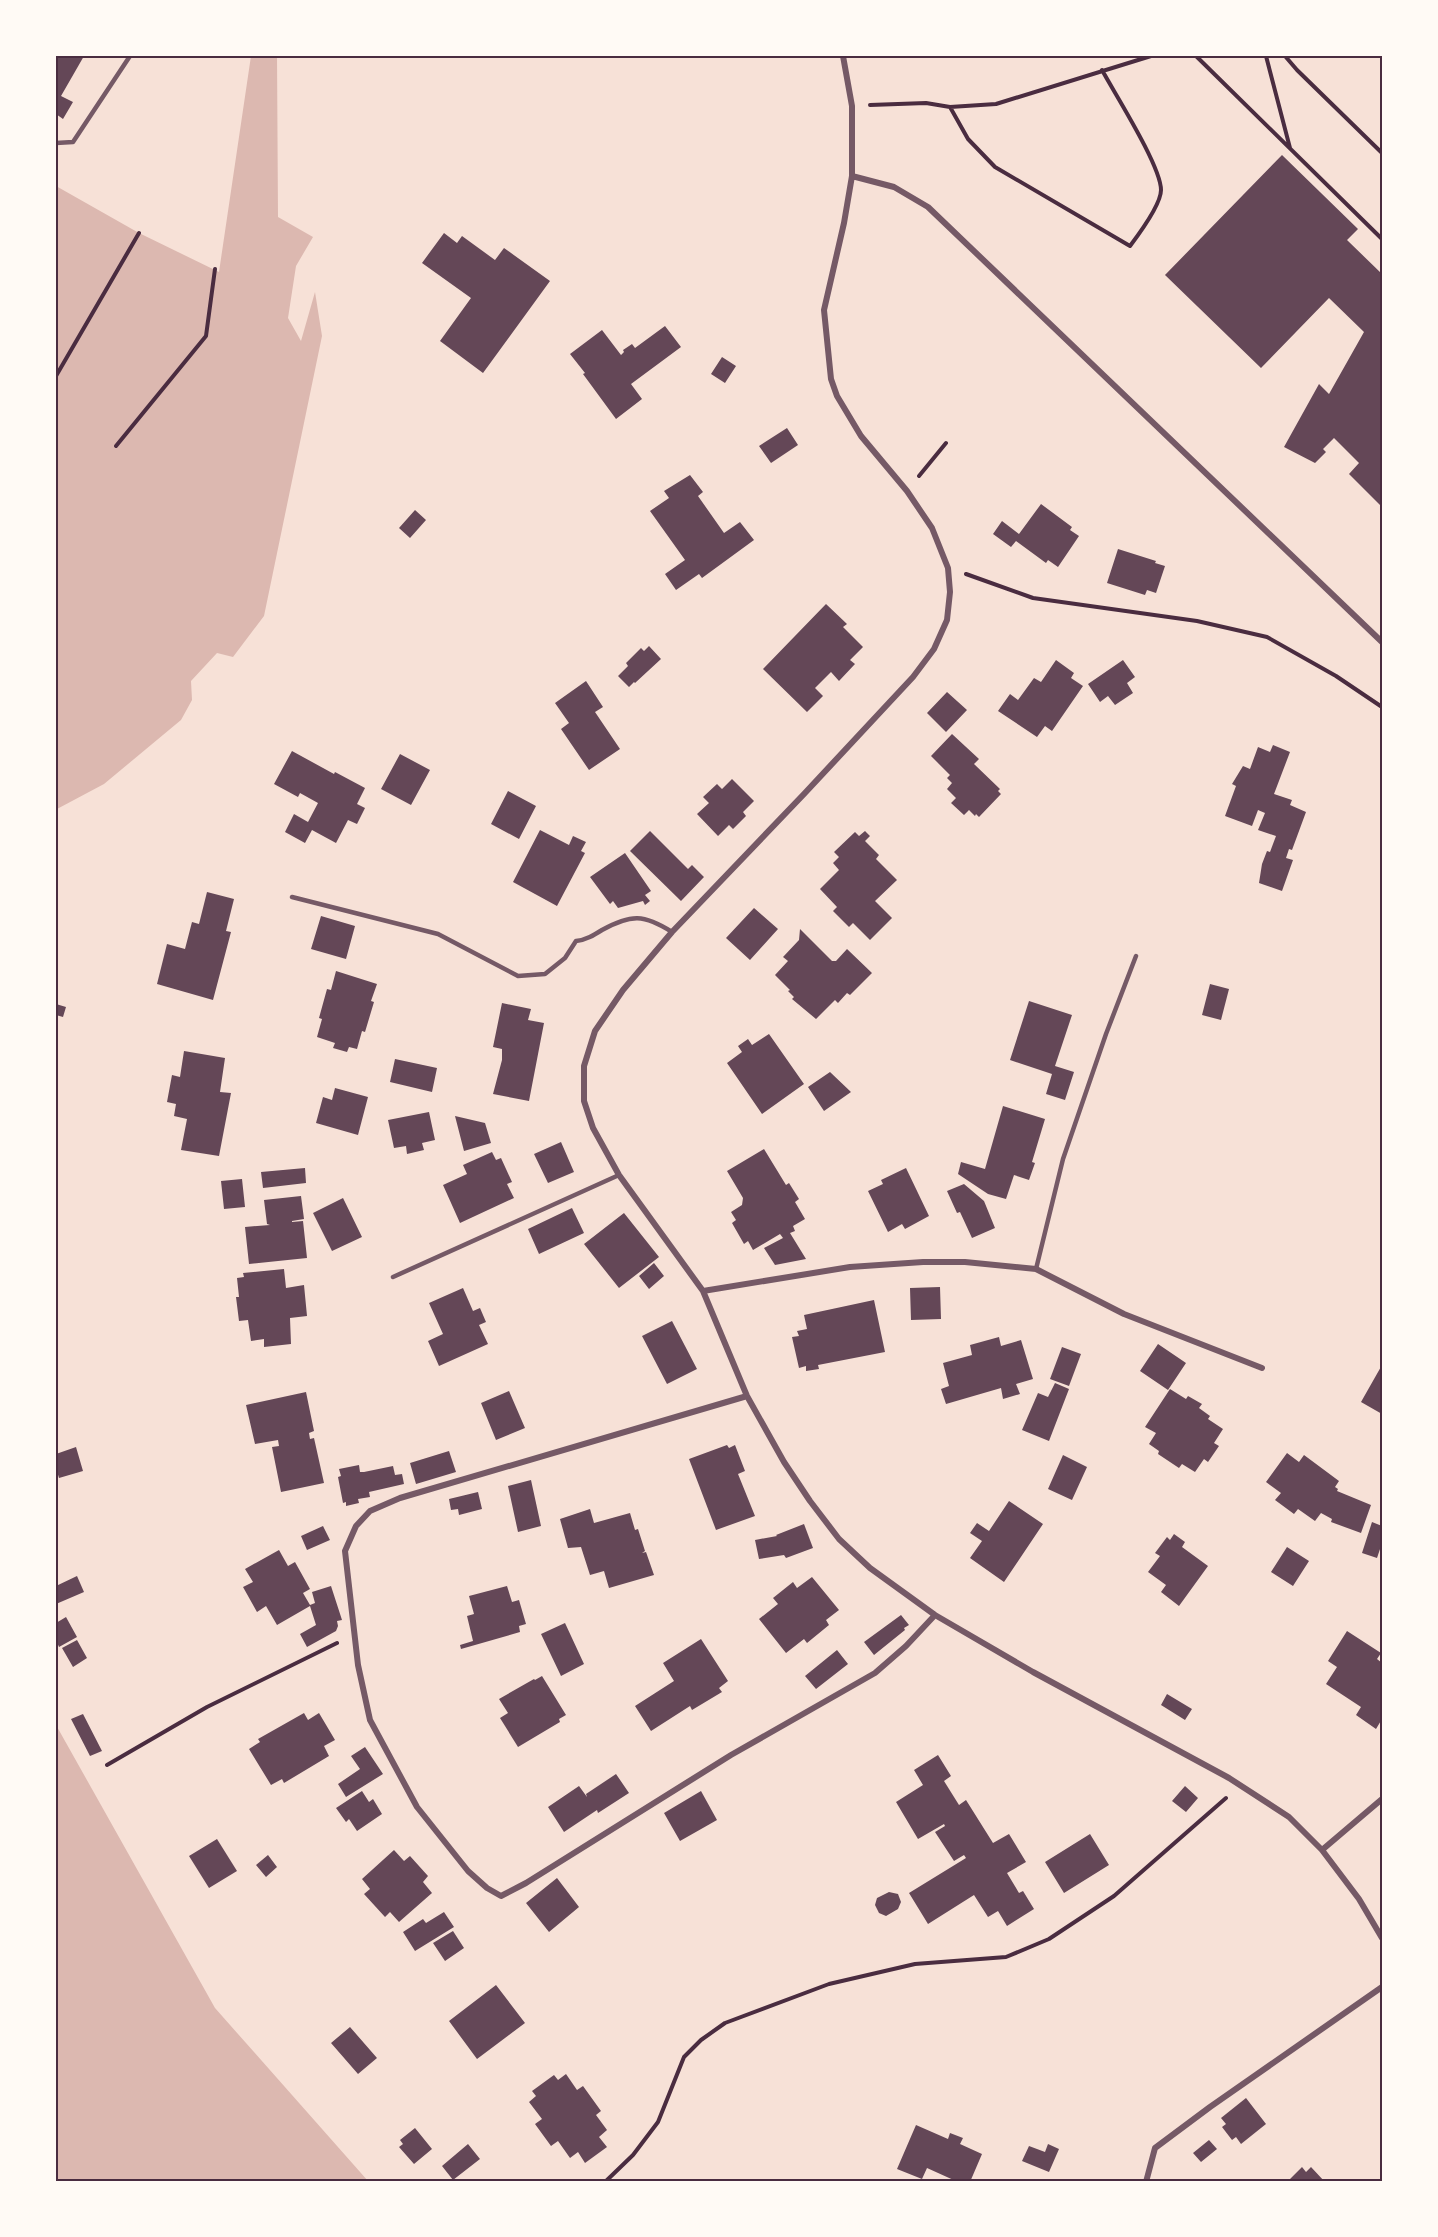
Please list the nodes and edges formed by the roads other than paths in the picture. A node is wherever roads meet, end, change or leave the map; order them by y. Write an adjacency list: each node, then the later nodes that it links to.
1 (130, 56): 3 (lane)
2 (843, 56): 4 (street)
3 (56, 144)
4 (852, 176): 5 (street); 7 (street)
5 (1383, 642)
6 (292, 897): 7 (lane)
7 (672, 932): 9 (street)
8 (1136, 956): 10 (lane)
9 (619, 1175): 11 (lane); 12 (street)
10 (1036, 1269): 12 (street); 13 (street)
11 (393, 1277)
12 (703, 1291): 14 (street)
13 (1262, 1368)
14 (747, 1396): 15 (street); 15 (street)
15 (935, 1615): 17 (street)
16 (1383, 1799): 17 (street)
17 (1322, 1850): 18 (street)
18 (1383, 1938)
19 (1383, 1987): 20 (street)
20 (1146, 2181)

